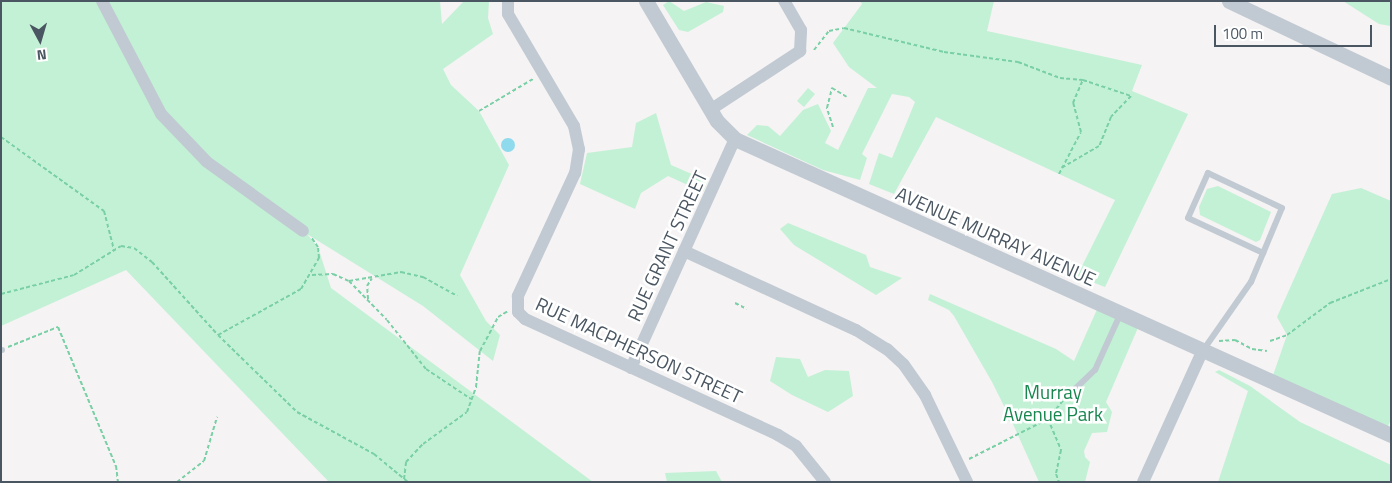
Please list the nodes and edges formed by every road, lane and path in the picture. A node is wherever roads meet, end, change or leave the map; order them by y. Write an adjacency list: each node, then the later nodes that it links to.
1 (102, 1): 18 (street)
2 (508, 1): 7 (street, RUE MACPHERSON STREET)
3 (646, 1): 11 (street, AVENUE MURRAY AVENUE)
4 (784, 1): 11 (street)
5 (1229, 1): 8 (street)
6 (814, 50): 9 (path)
7 (542, 73): 12 (path); 30 (street, RUE MACPHERSON STREET)
8 (1391, 78)
9 (1083, 80): 16 (path); 16 (path)
10 (847, 97): 13 (path)
11 (710, 110): 15 (street, AVENUE MURRAY AVENUE)
12 (479, 111)
13 (833, 127)
14 (1, 137): 19 (path)
15 (735, 139): 20 (street, RUE GRANT STREET); 32 (street, AVENUE MURRAY AVENUE)
16 (1061, 168): 17 (path)
17 (1059, 174)
18 (303, 231): 22 (path)
19 (114, 250): 26 (path); 33 (path)
20 (684, 251): 38 (street, RUE GRANT STREET); 44 (street)
21 (1262, 254): 21 (lane); 35 (lane)
22 (312, 275): 25 (path); 33 (path)
23 (372, 278): 25 (path); 27 (path); 28 (path)
24 (1391, 279): 34 (path)
25 (349, 281): 28 (path)
26 (1, 294)
27 (457, 296)
28 (368, 301): 40 (path)
29 (735, 303): 31 (path)
30 (516, 307): 38 (street, RUE MACPHERSON STREET); 40 (path)
31 (747, 309)
32 (1120, 315): 35 (street, AVENUE MURRAY AVENUE); 39 (lane)
33 (218, 335): 45 (path)
34 (1270, 341)
35 (1208, 346): 37 (path); 43 (street, AVENUE MURRAY AVENUE); 52 (street)
36 (2, 350): 46 (path)
37 (1267, 351)
38 (632, 368): 49 (street, RUE MACPHERSON STREET)
39 (1075, 388): 42 (path)
40 (472, 399): 45 (path)
41 (218, 417): 47 (path)
42 (1048, 420): 44 (path); 51 (path)
43 (1391, 435)
44 (958, 464): 50 (street)
45 (404, 479): 48 (path)
46 (118, 482)
47 (177, 482)
48 (408, 482)
49 (825, 482)
50 (967, 482)
51 (1059, 482)
52 (1143, 482)

